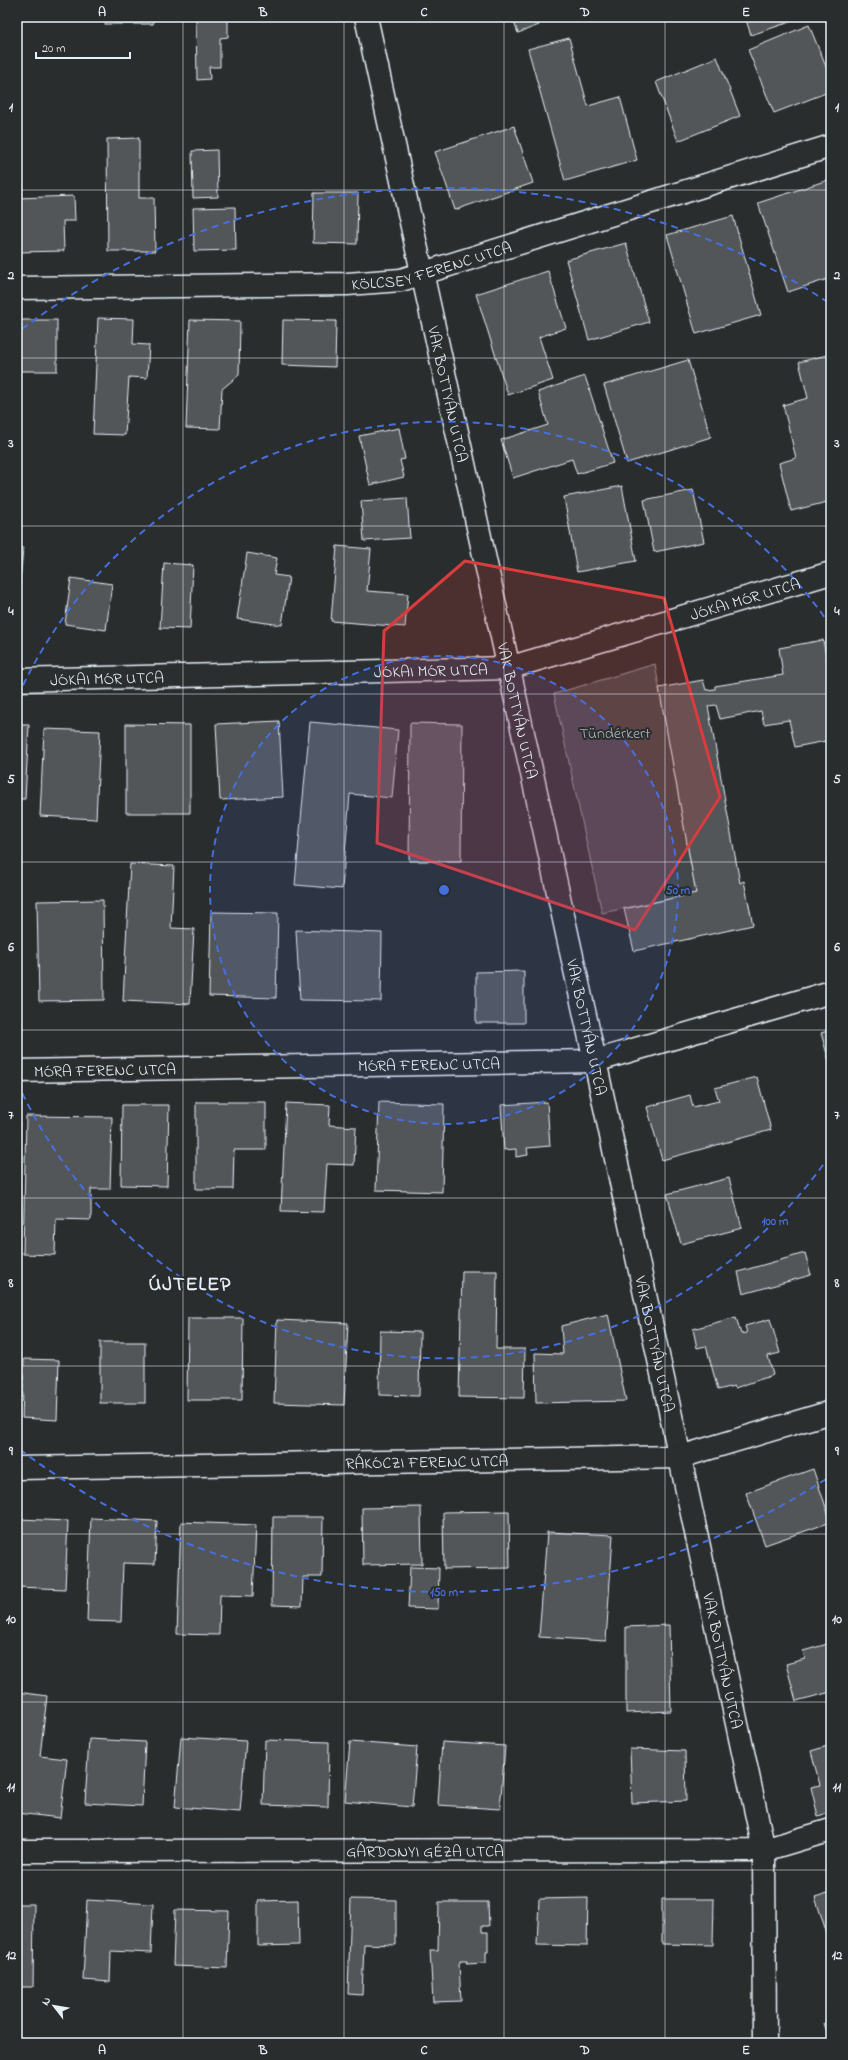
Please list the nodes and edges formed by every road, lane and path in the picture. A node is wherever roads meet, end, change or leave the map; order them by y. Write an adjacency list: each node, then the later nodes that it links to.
1 (366, 17): 3 (street, VAK BOTTYÁN UTCA)
2 (831, 146): 3 (street, KÖLCSEY FERENC UTCA)
3 (422, 274): 4 (street, KÖLCSEY FERENC UTCA); 6 (street, VAK BOTTYÁN UTCA)
4 (17, 288)
5 (831, 573): 6 (street, JÓKAI MÓR UTCA)
6 (508, 668): 7 (street, JÓKAI MÓR UTCA); 9 (street, VAK BOTTYÁN UTCA)
7 (17, 680)
8 (831, 992): 9 (street, MÓRA FERENC UTCA)
9 (595, 1061): 10 (street, MÓRA FERENC UTCA); 12 (street, VAK BOTTYÁN UTCA)
10 (17, 1071)
11 (831, 1412): 12 (street, RÁKÓCZI FERENC UTCA)
12 (680, 1457): 13 (street, RÁKÓCZI FERENC UTCA); 15 (street, VAK BOTTYÁN UTCA)
13 (17, 1468)
14 (831, 1830): 15 (street, GÁRDONYI GÉZA UTCA)
15 (764, 1850): 16 (street, GÁRDONYI GÉZA UTCA); 17 (street, VAK BOTTYÁN UTCA)
16 (17, 1851)
17 (765, 2043)

